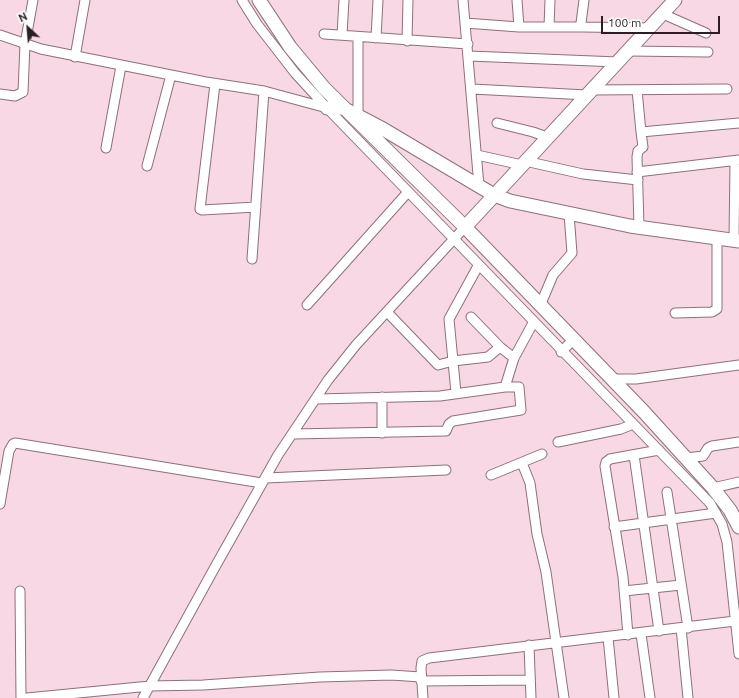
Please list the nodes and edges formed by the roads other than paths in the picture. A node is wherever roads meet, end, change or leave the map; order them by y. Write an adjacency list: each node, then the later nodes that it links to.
1 (33, 0): 26 (street)
2 (85, 0): 31 (street)
3 (242, 0): 42 (street)
4 (260, 0): 42 (street)
5 (344, 0): 22 (street)
6 (378, 0): 24 (street)
7 (408, 0): 25 (street)
8 (463, 0): 14 (street)
9 (517, 0): 15 (street)
10 (550, 0): 16 (street)
11 (584, 0): 17 (street)
12 (675, 0): 13 (street)
13 (663, 14): 18 (street); 19 (street)
14 (465, 23): 15 (street); 27 (street)
15 (519, 27): 16 (street)
16 (549, 27): 17 (street)
17 (582, 27): 18 (street)
18 (650, 28): 28 (street)
19 (706, 33)
20 (324, 34): 22 (street)
21 (0, 35): 26 (street)
22 (342, 36): 23 (street)
23 (358, 37): 24 (street); 43 (street)
24 (376, 38): 25 (street)
25 (407, 41): 27 (street)
26 (25, 44): 31 (street); 41 (street)
27 (468, 44): 30 (street)
28 (629, 51): 29 (street); 32 (street)
29 (708, 52)
30 (469, 56): 32 (street); 36 (street)
31 (75, 57): 33 (street)
32 (618, 62): 40 (street)
33 (121, 66): 34 (street); 48 (street)
34 (171, 76): 35 (street); 52 (street)
35 (215, 84): 39 (street); 57 (street)
36 (472, 89): 40 (street); 49 (street)
37 (727, 89): 38 (street)
38 (637, 90): 40 (street); 46 (street)
39 (264, 91): 42 (street); 57 (street)
40 (589, 93): 47 (street)
41 (0, 94)
42 (335, 108): 43 (street); 55 (street); 60 (street)
43 (358, 116): 54 (street)
44 (497, 123): 47 (street)
45 (739, 123): 46 (street)
46 (641, 132): 53 (street)
47 (547, 137): 51 (street)
48 (106, 148)
49 (477, 155): 51 (street); 54 (street)
50 (737, 161): 53 (street); 62 (street)
51 (524, 163): 53 (street); 56 (street)
52 (147, 166)
53 (638, 176): 59 (street)
54 (479, 186): 56 (street)
55 (408, 192): 60 (street); 65 (street)
56 (494, 195): 58 (street); 60 (street)
57 (256, 206): 63 (street)
58 (569, 214): 59 (street); 66 (street)
59 (639, 227): 61 (street)
60 (459, 233): 64 (street); 66 (street); 67 (street)
61 (717, 238): 62 (street); 68 (street)
62 (737, 241)
63 (252, 260)
64 (478, 266): 70 (street); 74 (street)
65 (307, 305)
66 (540, 306): 71 (street)
67 (388, 313): 74 (street); 80 (street)
68 (675, 314)
69 (471, 317): 72 (street)
70 (533, 323): 71 (street); 73 (street)
71 (566, 346): 76 (street); 81 (street)
72 (500, 347): 73 (street); 74 (street)
73 (514, 358): 77 (street)
74 (453, 361): 78 (street)
75 (739, 366): 76 (street)
76 (611, 379): 89 (street)
77 (505, 387): 78 (street); 82 (street)
78 (456, 393): 79 (street)
79 (382, 397): 80 (street); 82 (street)
80 (317, 399): 83 (street)
81 (633, 424): 84 (street); 86 (street)
82 (382, 432): 83 (street)
83 (293, 434): 93 (street)
84 (558, 442)
85 (739, 442): 89 (street)
86 (659, 450): 88 (street); 98 (street)
87 (542, 454): 90 (street)
88 (634, 455): 100 (street); 101 (street)
89 (686, 458): 95 (street)
90 (522, 463): 92 (street); 114 (street)
91 (446, 470): 93 (street)
92 (491, 475)
93 (264, 481): 97 (street); 119 (street)
94 (739, 482): 95 (street)
95 (713, 488): 102 (street)
96 (667, 492): 99 (street)
97 (0, 504)
98 (716, 513): 99 (street); 107 (street)
99 (671, 518): 100 (street); 103 (street)
100 (643, 523): 101 (street); 104 (street)
101 (614, 527): 106 (street)
102 (739, 527)
103 (681, 585): 104 (street); 109 (street)
104 (652, 589): 106 (street); 110 (street)
105 (20, 591): 120 (street)
106 (624, 591): 112 (street)
107 (736, 600): 108 (street)
108 (735, 621): 109 (street); 116 (street)
109 (684, 628): 110 (street); 128 (street)
110 (659, 631): 111 (street)
111 (641, 634): 112 (street); 127 (street)
112 (628, 635): 113 (street)
113 (608, 637): 114 (street); 126 (street)
114 (557, 642): 115 (street); 125 (street)
115 (529, 645): 117 (street); 118 (street)
116 (739, 654)
117 (421, 679): 118 (street); 119 (street); 123 (street)
118 (530, 680): 124 (street)
119 (150, 686): 121 (street); 122 (street)
120 (21, 698)
121 (27, 698)
122 (143, 698)
123 (423, 698)
124 (531, 698)
125 (564, 698)
126 (614, 698)
127 (650, 698)
128 (688, 698)

